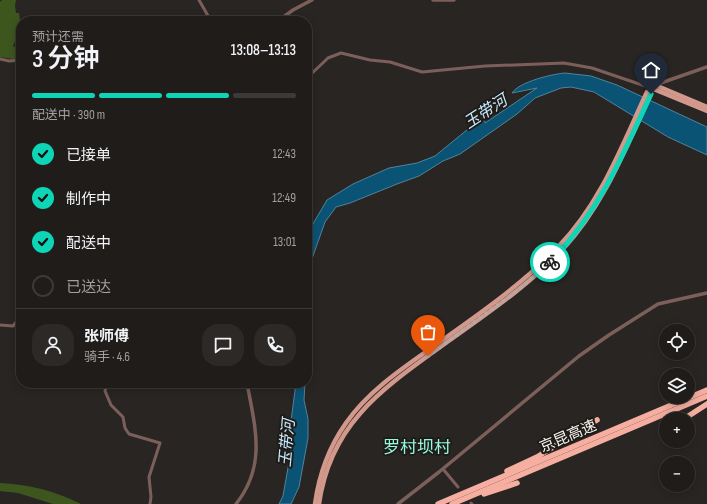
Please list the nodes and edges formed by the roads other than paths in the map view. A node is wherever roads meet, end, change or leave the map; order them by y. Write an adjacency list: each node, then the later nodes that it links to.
1 (199, 0): 5 (street)
2 (312, 0): 6 (street)
3 (433, 0): 4 (street)
4 (454, 0)
5 (208, 16)
6 (285, 16)
7 (0, 59): 8 (street)
8 (16, 60)
9 (707, 67): 11 (street)
10 (312, 73): 11 (street)
11 (653, 86): 13 (main road); 14 (main road)
12 (649, 93): 15 (main road)
13 (707, 107)
14 (707, 111)
15 (628, 138): 32 (main road); 33 (main road)
16 (707, 293): 26 (street)
17 (16, 322): 18 (street)
18 (0, 325)
19 (106, 388): 30 (street)
20 (247, 388): 31 (street)
21 (707, 390): 29 (highway, 京昆高速)
22 (707, 396): 29 (highway, 京昆高速)
23 (707, 404): 24 (highway)
24 (695, 412)
25 (597, 420): 29 (highway)
26 (443, 469): 28 (street); 34 (street)
27 (517, 483): 36 (highway)
28 (458, 487)
29 (452, 501): 35 (highway, 京昆高速)
30 (150, 504)
31 (236, 504)
32 (315, 504)
33 (319, 504)
34 (398, 504)
35 (438, 504)
36 (455, 504)

